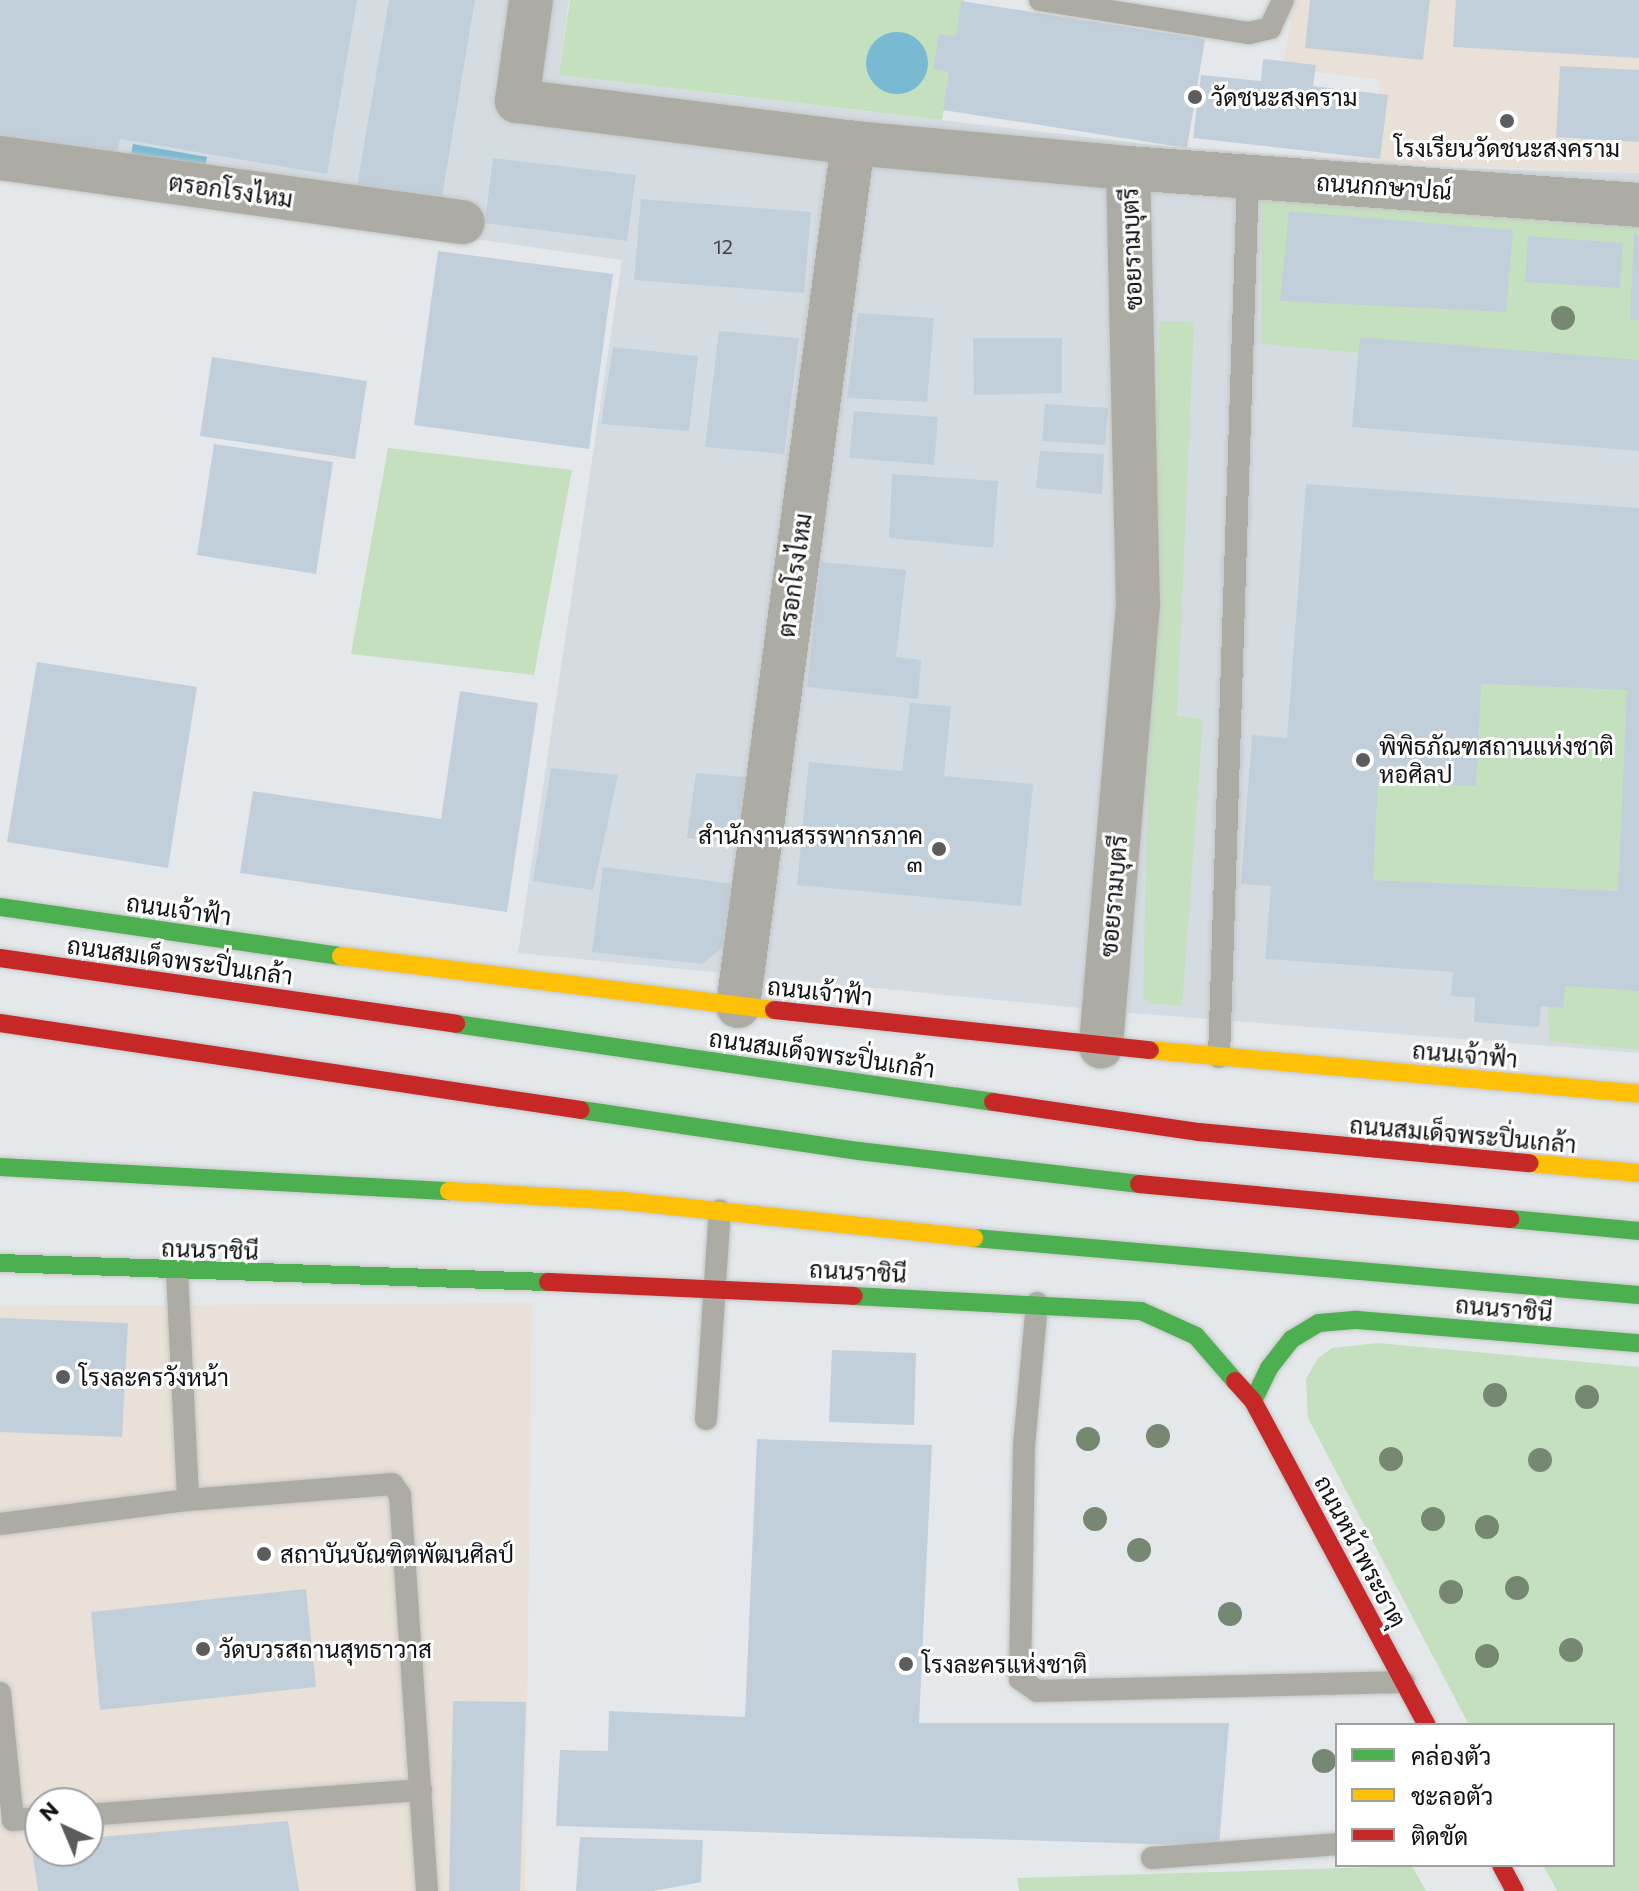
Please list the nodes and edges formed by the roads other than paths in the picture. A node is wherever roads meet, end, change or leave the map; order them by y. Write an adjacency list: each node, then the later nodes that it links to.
1 (531, 0): 4 (street, ซอยรามบุตรี)
2 (1040, 0): 3 (lane)
3 (1283, 0)
4 (853, 143): 6 (street, ซอยรามบุตรี); 12 (street, ตรอกโรงไหม)
5 (0, 158): 9 (street, ตรอกโรงไหม)
6 (1128, 168): 7 (street, ถนนกกษาปณ์); 14 (street, ซอยรามบุตรี)
7 (1248, 177): 8 (street, ถนนกกษาปณ์); 15 (lane)
8 (1639, 205)
9 (463, 222)
10 (0, 907): 12 (main road, ถนนเจ้าฟ้า)
11 (0, 958): 18 (main road, ถนนสมเด็จพระปิ่นเกล้า)
12 (738, 1006): 14 (main road, ถนนเจ้าฟ้า)
13 (0, 1023): 20 (main road)
14 (1101, 1046): 15 (main road, ถนนเจ้าฟ้า)
15 (1219, 1057): 16 (main road, ถนนเจ้าฟ้า)
16 (1639, 1094)
17 (0, 1167): 19 (main road, ถนนราชินี)
18 (1639, 1173)
19 (720, 1210): 23 (lane); 24 (main road, ถนนราชินี)
20 (1639, 1231)
21 (0, 1263): 22 (main road, ถนนราชินี)
22 (177, 1272): 23 (main road, ถนนราชินี); 29 (lane)
23 (714, 1288): 25 (main road, ถนนราชินี); 28 (lane)
24 (1639, 1295)
25 (1037, 1303): 27 (main road, ถนนราชินี); 31 (lane)
26 (1639, 1343): 27 (main road, ถนนราชินี)
27 (1253, 1401): 31 (main road, ถนนหน้าพระธาตุ)
28 (706, 1419)
29 (188, 1500): 30 (lane); 34 (lane)
30 (0, 1524)
31 (1404, 1682): 33 (main road, ถนนหน้าพระธาตุ)
32 (0, 1693): 36 (lane)
33 (1426, 1723)
34 (421, 1790): 35 (lane); 40 (lane)
35 (104, 1814)
36 (24, 1819)
37 (1335, 1844): 38 (lane)
38 (1152, 1858)
39 (1502, 1867): 41 (main road)
40 (427, 1891)
41 (1515, 1891)

